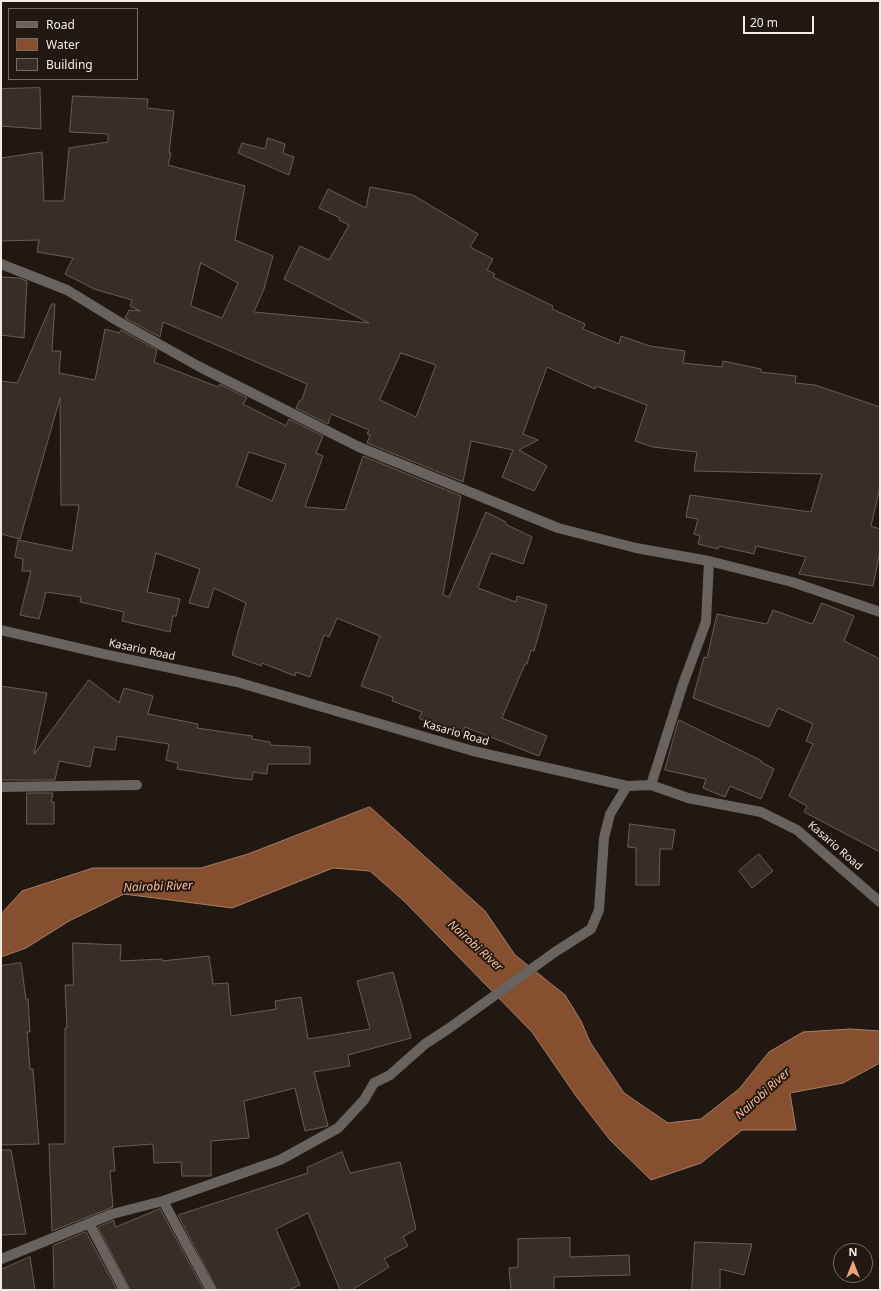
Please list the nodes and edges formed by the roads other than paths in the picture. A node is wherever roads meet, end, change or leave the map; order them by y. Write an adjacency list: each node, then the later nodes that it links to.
1 (1, 264): 2 (street)
2 (709, 561): 3 (street); 6 (street)
3 (880, 612)
4 (1, 630): 7 (street, Kasario Road)
5 (137, 784): 8 (street)
6 (651, 785): 7 (street, Kasario Road); 9 (street, Kasario Road)
7 (627, 786): 10 (street)
8 (1, 788)
9 (880, 902)
10 (163, 1201): 11 (street); 14 (street)
11 (89, 1223): 12 (street); 13 (street)
12 (1, 1260)
13 (124, 1290)
14 (211, 1290)

